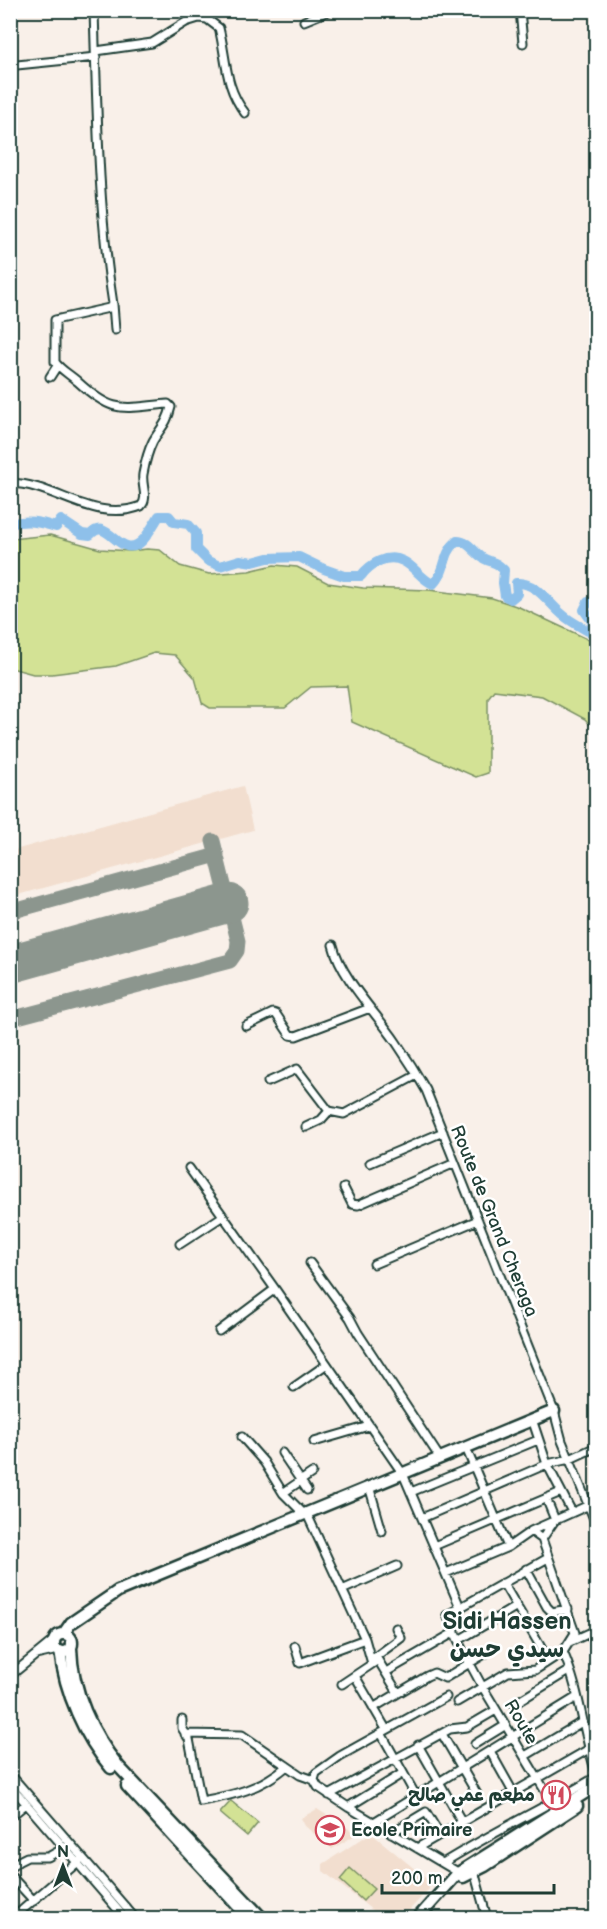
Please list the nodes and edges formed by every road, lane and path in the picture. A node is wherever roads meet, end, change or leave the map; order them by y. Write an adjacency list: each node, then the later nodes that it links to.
1 (94, 10): 6 (street)
2 (331, 10): 4 (street)
3 (520, 10): 5 (street)
4 (304, 21)
5 (523, 43)
6 (96, 54): 7 (street); 8 (street); 9 (street)
7 (10, 63)
8 (245, 113)
9 (113, 304): 10 (street); 11 (street)
10 (115, 330)
11 (57, 366): 12 (street); 13 (street)
12 (50, 377)
13 (10, 483)
14 (333, 945): 15 (street, Route de Grand Cheraga)
15 (370, 1008): 16 (street); 17 (street, Route de Grand Cheraga)
16 (246, 1026)
17 (417, 1075): 19 (street); 21 (street, Route de Grand Cheraga)
18 (268, 1082): 19 (street)
19 (329, 1111): 20 (street)
20 (306, 1127)
21 (443, 1132): 22 (street); 23 (street, Route de Grand Cheraga)
22 (370, 1163)
23 (455, 1163): 25 (street); 27 (street, Route de Grand Cheraga)
24 (189, 1168): 26 (street)
25 (344, 1188)
26 (223, 1216): 28 (street); 31 (street)
27 (478, 1220): 30 (street); 35 (street, Route de Grand Cheraga)
28 (180, 1244)
29 (310, 1263): 44 (street)
30 (374, 1264)
31 (275, 1289): 32 (street); 33 (street)
32 (219, 1331)
33 (327, 1364): 34 (street); 37 (street)
34 (294, 1387)
35 (554, 1411): 36 (street); 45 (street, Route de Grand Cheraga)
36 (532, 1419): 39 (street); 42 (street)
37 (369, 1426): 40 (street); 49 (street)
38 (242, 1437): 56 (street)
39 (538, 1440): 46 (street); 47 (street)
40 (314, 1442)
41 (597, 1447): 45 (street)
42 (466, 1448): 44 (street); 47 (street)
43 (282, 1453): 50 (street)
44 (440, 1458): 49 (street)
45 (570, 1459): 46 (street); 58 (street, Route de Grand Cheraga)
46 (547, 1464): 53 (street); 55 (street)
47 (474, 1467): 53 (street); 54 (street)
48 (312, 1473): 50 (street)
49 (403, 1474): 51 (street); 54 (street)
50 (300, 1481): 52 (street); 56 (street)
51 (369, 1486): 60 (street); 65 (street)
52 (307, 1491)
53 (486, 1491): 61 (street); 62 (street)
54 (411, 1492): 61 (street)
55 (561, 1492): 57 (street); 59 (street)
56 (283, 1493): 60 (street)
57 (546, 1498): 62 (street); 63 (street)
58 (589, 1505): 59 (street); 64 (street, Route de Grand Cheraga)
59 (572, 1512): 63 (street)
60 (305, 1514): 75 (street); 85 (street)
61 (422, 1518): 68 (street)
62 (497, 1520): 68 (street); 69 (street)
63 (555, 1520): 66 (street); 67 (street)
64 (597, 1524)
65 (382, 1531)
66 (531, 1531): 67 (street); 69 (street)
67 (542, 1539): 70 (street)
68 (434, 1546): 73 (street)
69 (508, 1546): 73 (street)
70 (548, 1558): 72 (street); 78 (street)
71 (397, 1566): 75 (street)
72 (526, 1569): 74 (street); 78 (street)
73 (446, 1573): 77 (street)
74 (503, 1583): 76 (street); 77 (street)
75 (342, 1590): 82 (street)
76 (517, 1606): 83 (street); 90 (street)
77 (460, 1607): 81 (street)
78 (568, 1609): 84 (street)
79 (396, 1628): 82 (street)
80 (593, 1631): 84 (street); 87 (street)
81 (455, 1632): 83 (street, Route); 93 (street)
82 (365, 1639): 86 (street)
83 (459, 1640): 91 (street, Route)
84 (570, 1642): 89 (street)
85 (63, 1644): 94 (street); 152 (street); 153 (street)
86 (295, 1646)
87 (597, 1648)
88 (491, 1650): 91 (street)
89 (563, 1652): 90 (street); 92 (street)
90 (549, 1661): 97 (street)
91 (470, 1664): 97 (street, Route); 98 (street)
92 (570, 1670): 100 (street); 102 (street)
93 (386, 1672): 95 (street); 98 (street)
94 (10, 1676)
95 (355, 1676): 96 (street); 103 (street)
96 (342, 1684)
97 (483, 1686): 101 (street); 104 (street, Route)
98 (398, 1693): 103 (street)
99 (446, 1697): 108 (street)
100 (577, 1697): 106 (street); 111 (street)
101 (457, 1702)
102 (514, 1704)
103 (373, 1708): 108 (street)
104 (496, 1710): 107 (street, Route); 110 (street)
105 (182, 1720): 109 (street)
106 (582, 1722): 114 (street); 116 (street)
107 (506, 1725): 111 (street, Route); 112 (street)
108 (383, 1731): 117 (street); 124 (street)
109 (185, 1734): 118 (street); 118 (street)
110 (442, 1734): 113 (street); 119 (street)
111 (513, 1736): 115 (street); 116 (street, Route)
112 (476, 1743)
113 (418, 1745): 117 (street); 125 (street)
114 (589, 1749): 122 (street); 123 (street)
115 (490, 1750): 119 (street); 128 (street)
116 (525, 1756): 123 (street, Route)
117 (394, 1757): 120 (street); 130 (street)
118 (287, 1766): 124 (street)
119 (461, 1768): 125 (street); 131 (street)
120 (403, 1773): 132 (street); 134 (street)
121 (10, 1774): 143 (street)
122 (597, 1775): 135 (street)
123 (537, 1779): 128 (street); 135 (street, Route)
124 (314, 1780): 130 (street)
125 (439, 1782): 132 (street); 138 (street)
126 (10, 1785): 133 (street)
127 (597, 1786): 135 (street)
128 (513, 1792): 138 (street)
129 (597, 1793): 135 (street)
130 (329, 1794): 134 (street)
131 (477, 1794)
132 (416, 1796): 137 (street)
133 (26, 1804): 136 (street); 141 (street)
134 (348, 1807): 137 (street)
135 (557, 1810): 144 (street); 146 (street); 146 (street)
136 (10, 1817)
137 (374, 1822): 139 (street)
138 (462, 1822): 140 (street)
139 (390, 1833): 140 (street); 142 (street)
140 (440, 1835): 142 (street)
141 (64, 1848): 143 (street); 145 (street)
142 (417, 1848): 144 (street)
143 (80, 1861): 148 (street); 150 (street); 151 (street)
144 (443, 1863): 146 (street)
145 (10, 1868)
146 (465, 1873): 154 (street); 155 (street); 156 (street)
147 (10, 1875): 148 (street)
148 (34, 1901): 149 (street)
149 (13, 1918)
150 (125, 1918)
151 (135, 1918)
152 (249, 1918)
153 (262, 1918)
154 (418, 1918)
155 (428, 1918)
156 (487, 1918)

